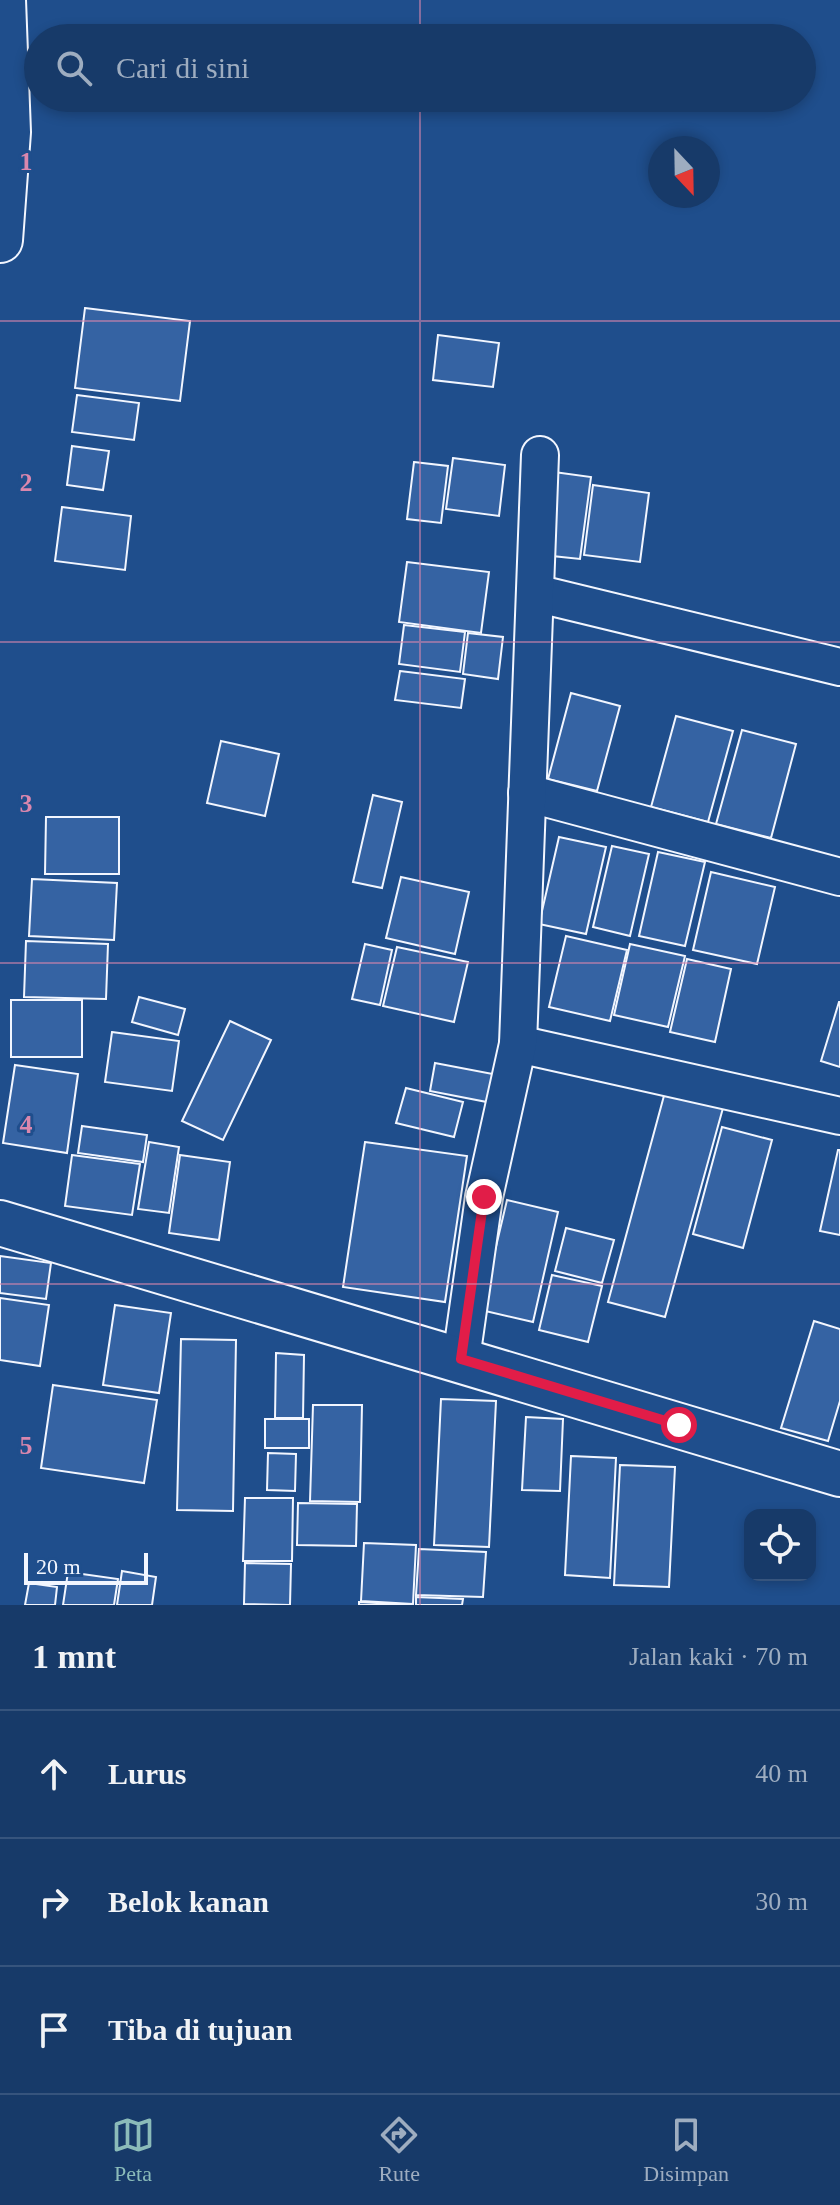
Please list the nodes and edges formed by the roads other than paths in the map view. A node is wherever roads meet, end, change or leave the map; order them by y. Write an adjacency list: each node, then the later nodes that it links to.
1 (3, 0): 2 (main road)
2 (0, 240)
3 (540, 455): 4 (street)
4 (535, 593): 5 (street); 6 (street)
5 (840, 667)
6 (527, 793): 7 (street); 8 (street)
7 (840, 877)
8 (518, 1044): 9 (street); 11 (street)
9 (840, 1116)
10 (0, 1223): 11 (main road)
11 (461, 1359): 12 (main road)
12 (840, 1474)

